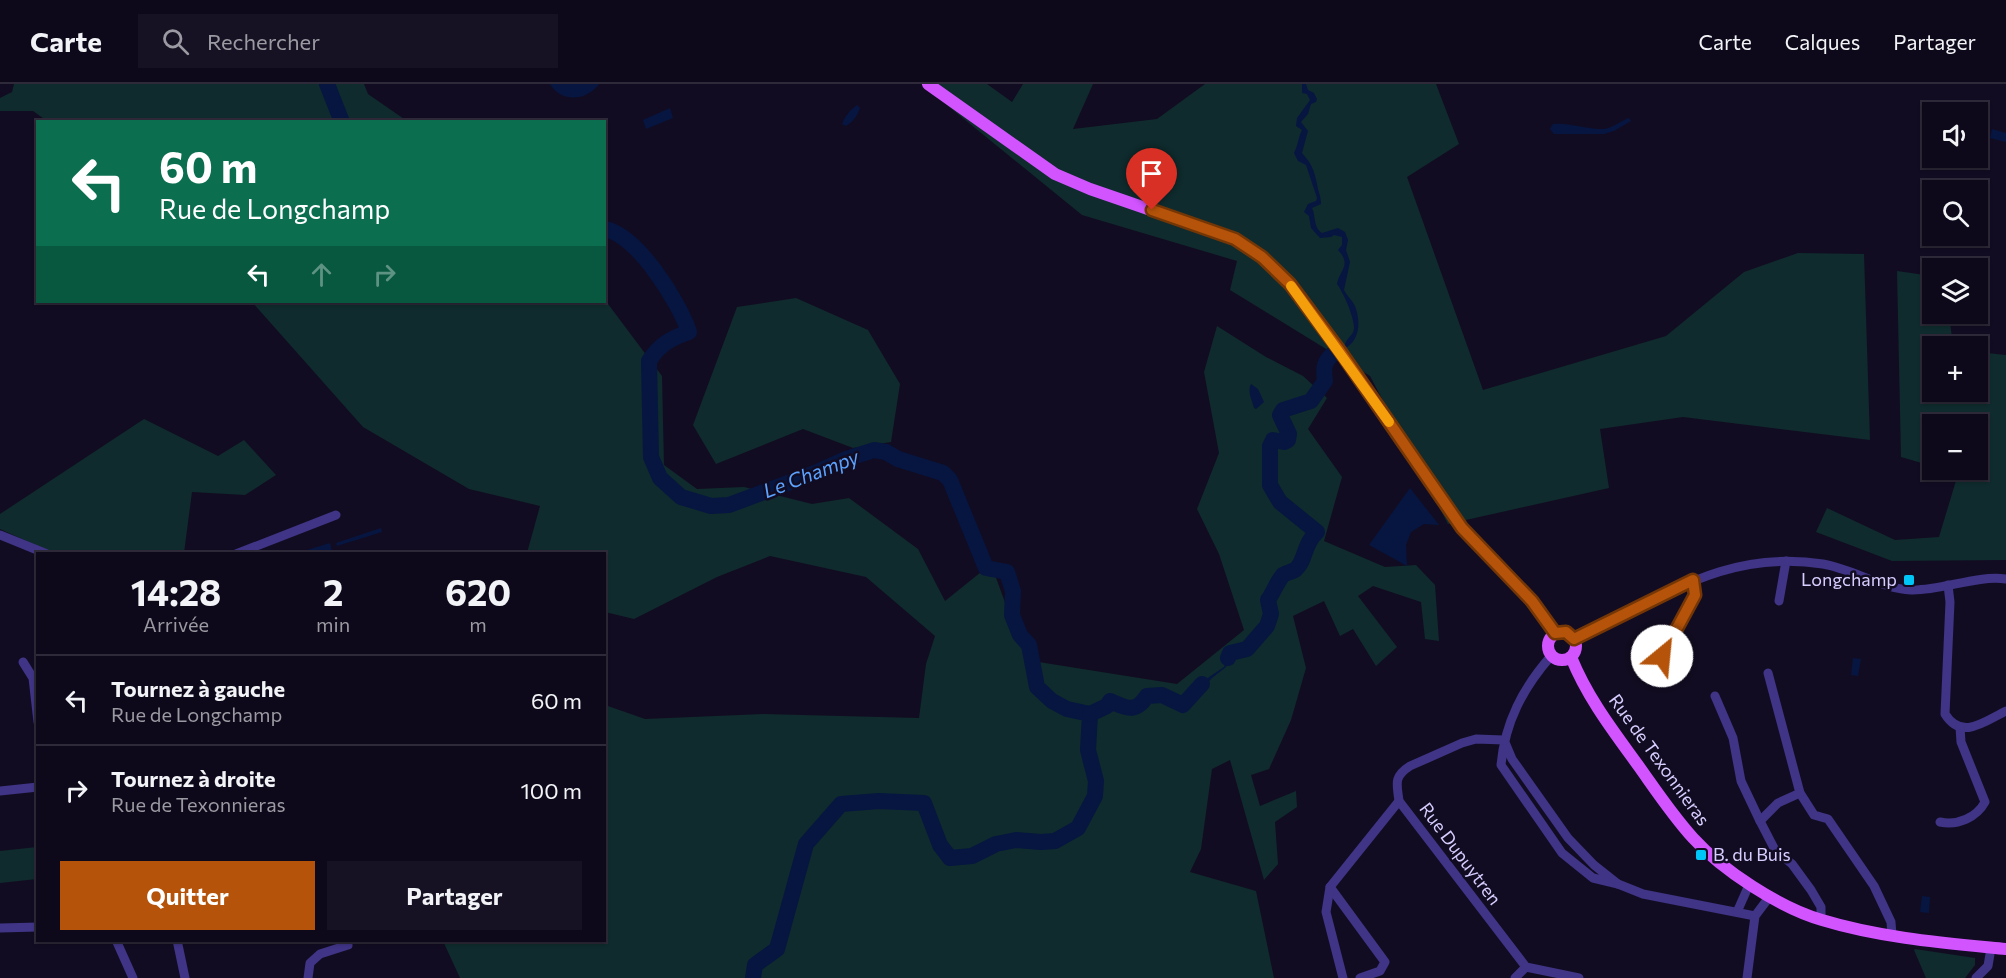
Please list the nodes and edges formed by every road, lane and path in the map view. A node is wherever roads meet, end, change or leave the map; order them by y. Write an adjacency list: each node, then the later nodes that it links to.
1 (928, 84): 11 (main road)
2 (336, 515): 5 (street)
3 (0, 536): 4 (street)
4 (42, 552)
5 (241, 552)
6 (1786, 561): 8 (street); 9 (street); 10 (street)
7 (2006, 579): 9 (street)
8 (1693, 580): 12 (street); 14 (street)
9 (1948, 585): 21 (street)
10 (1779, 602)
11 (1555, 633): 12 (main road); 13 (main road)
12 (1574, 639): 15 (main road)
13 (1551, 656): 15 (main road); 22 (street)
14 (1662, 656)
15 (1571, 657): 30 (main road, Rue de Texonnieras)
16 (23, 662): 19 (street)
17 (1768, 673): 25 (street)
18 (1714, 696): 27 (street)
19 (36, 704)
20 (2006, 711): 21 (street)
21 (1960, 728): 28 (street)
22 (1504, 740): 26 (street, Rue Dupuytren); 29 (street); 29 (street)
23 (36, 787): 24 (street)
24 (0, 791)
25 (1800, 793): 27 (street); 38 (street)
26 (1400, 801): 31 (street); 44 (street, Rue Dupuytren)
27 (1760, 821): 35 (street)
28 (1941, 822)
29 (1618, 884): 33 (street)
30 (1749, 885): 32 (main road, Rue de Texonnieras); 33 (street)
31 (1330, 887): 48 (street); 49 (street)
32 (1770, 896): 34 (street); 35 (main road, Rue de Texonnieras)
33 (1737, 912): 34 (street)
34 (1755, 916): 52 (street)
35 (1821, 920): 38 (main road, Rue de Texonnieras)
36 (36, 927): 37 (street)
37 (0, 928)
38 (1892, 935): 42 (main road, Rue de Texonnieras)
39 (117, 942): 45 (street)
40 (177, 942): 46 (street)
41 (347, 942): 47 (street)
42 (1991, 948): 43 (main road, Rue de Texonnieras); 53 (street)
43 (2006, 949)
44 (1526, 967): 50 (street); 51 (street)
45 (133, 978)
46 (185, 978)
47 (308, 978)
48 (1343, 978)
49 (1360, 978)
50 (1515, 978)
51 (1579, 978)
52 (1747, 978)
53 (1977, 978)

